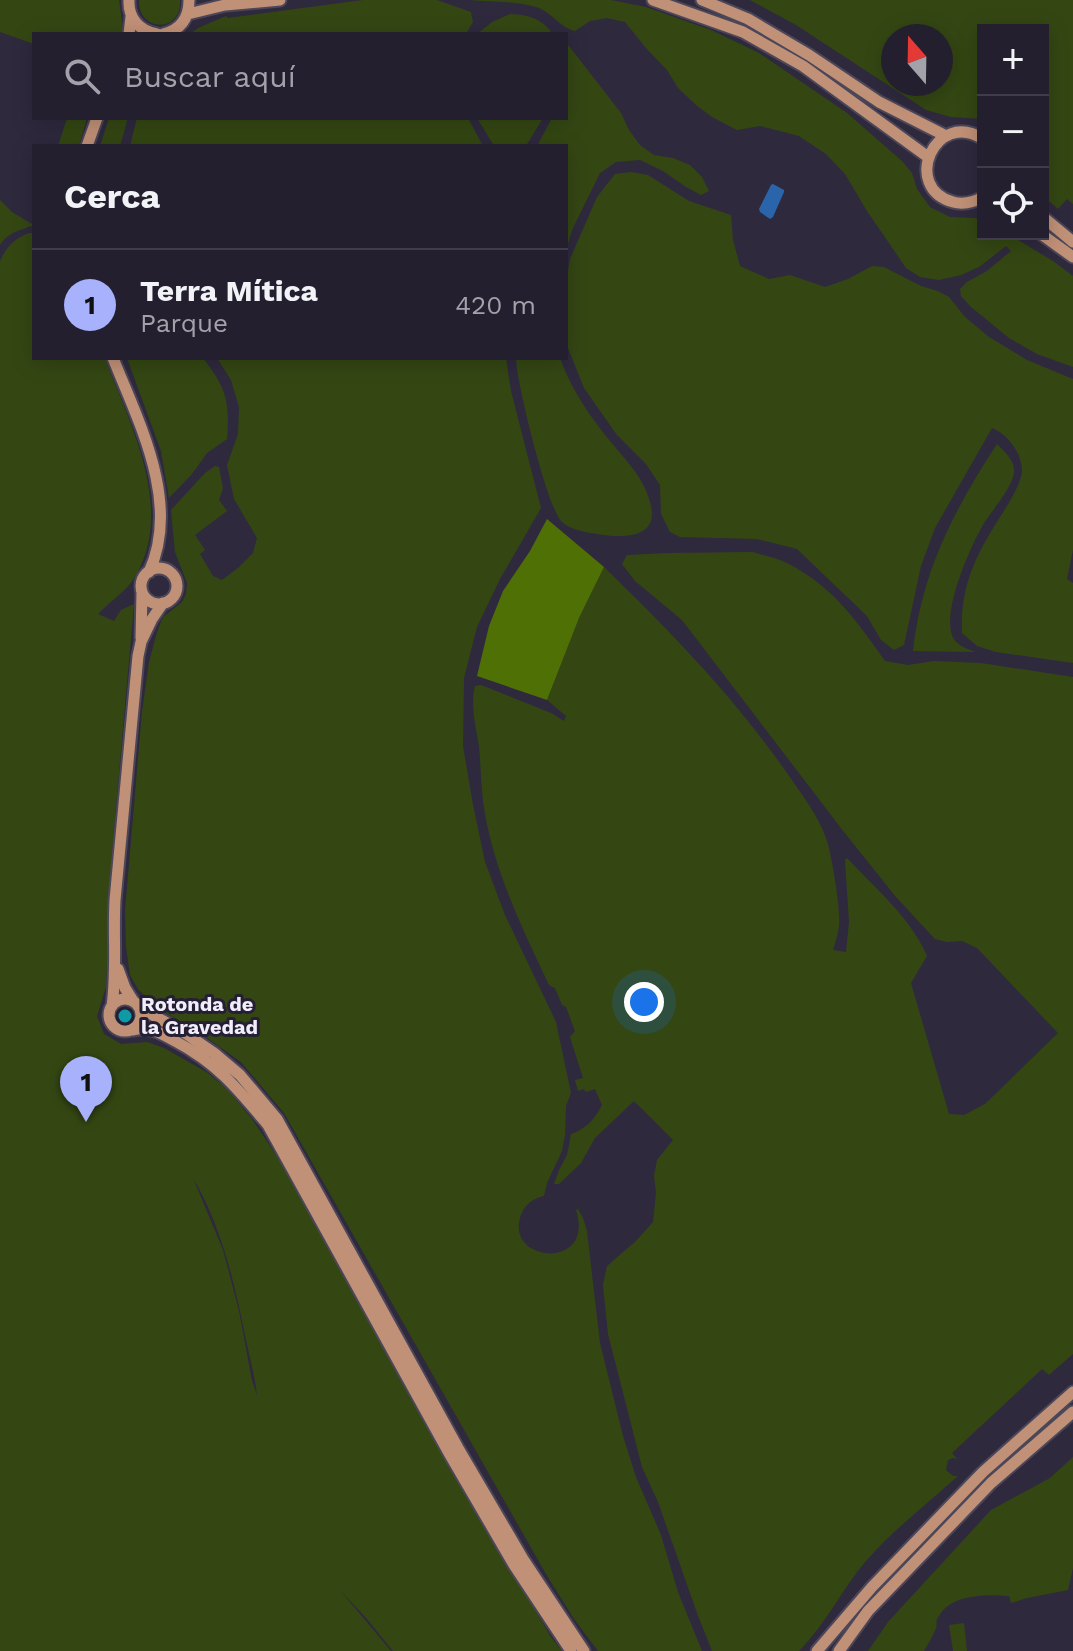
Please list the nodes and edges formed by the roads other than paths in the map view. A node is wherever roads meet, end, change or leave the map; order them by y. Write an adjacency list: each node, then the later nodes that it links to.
1 (129, 0): 7 (main road)
2 (189, 0): 6 (main road)
3 (280, 0): 6 (main road)
4 (653, 0): 15 (main road)
5 (702, 0): 12 (main road)
6 (188, 14): 10 (main road)
7 (131, 17): 8 (main road); 9 (main road)
8 (129, 32)
9 (147, 32)
10 (167, 32)
11 (96, 120): 14 (main road)
12 (946, 136): 13 (main road); 15 (main road)
13 (977, 136)
14 (88, 144)
15 (928, 157): 16 (main road)
16 (977, 201)
17 (1049, 222): 19 (main road)
18 (1049, 240): 20 (main road)
19 (1073, 242)
20 (1073, 257)
21 (114, 360): 22 (main road)
22 (160, 538): 23 (main road); 24 (main road)
23 (149, 572): 24 (main road); 25 (main road)
24 (174, 576): 26 (main road)
25 (142, 592): 26 (main road); 27 (main road)
26 (163, 603): 27 (main road)
27 (141, 642): 28 (main road)
28 (116, 961): 29 (main road); 30 (main road)
29 (137, 1005): 30 (main road); 31 (main road); 35 (main road)
30 (112, 1006): 31 (main road)
31 (133, 1030): 34 (main road)
32 (1073, 1392): 36 (main road)
33 (1073, 1412): 37 (main road)
34 (571, 1651)
35 (584, 1651)
36 (817, 1651)
37 (839, 1651)

